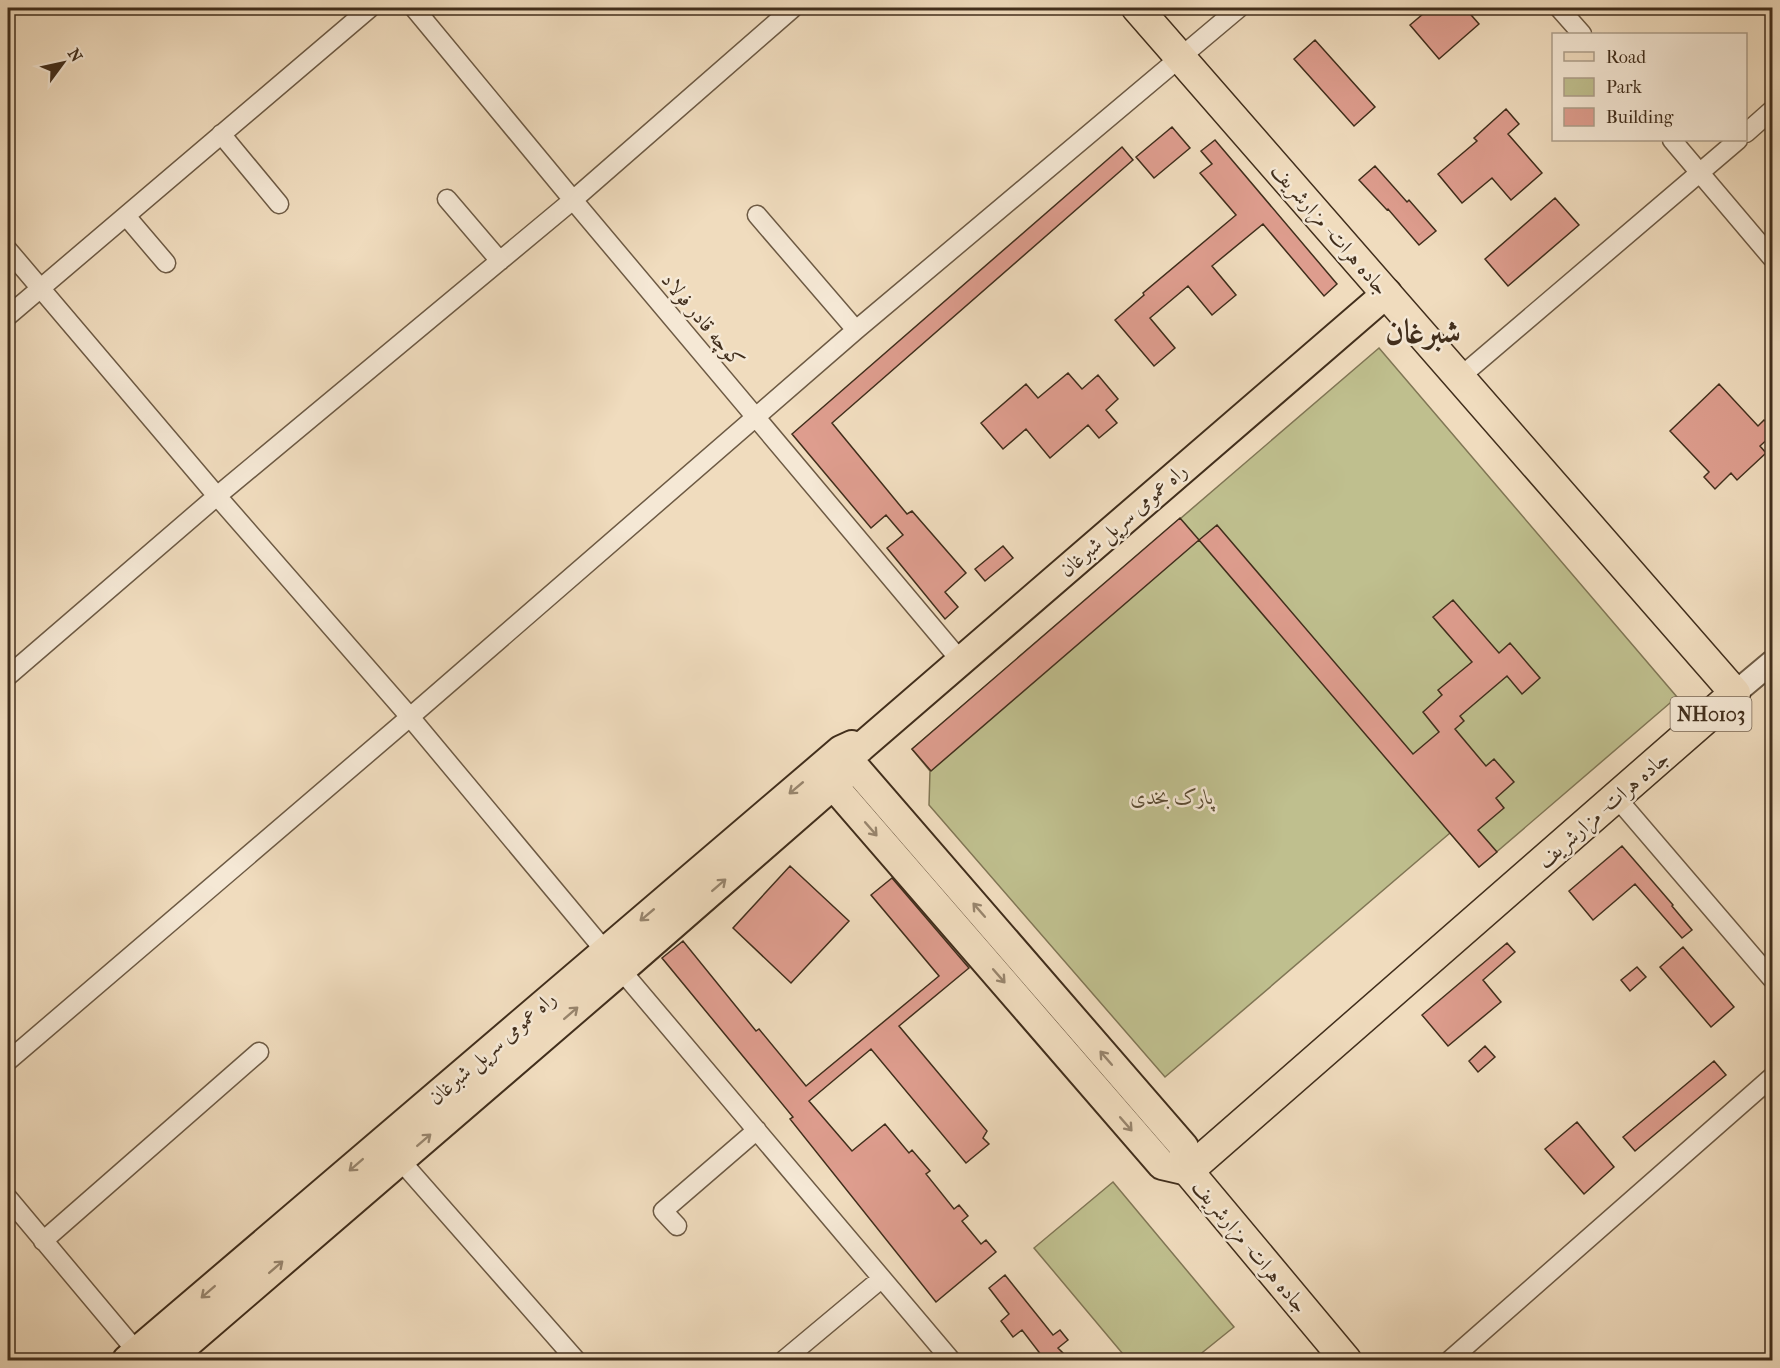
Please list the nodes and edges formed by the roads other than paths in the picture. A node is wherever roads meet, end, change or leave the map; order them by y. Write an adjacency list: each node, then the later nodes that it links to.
1 (370, 8): 11 (street)
2 (414, 8): 16 (street, کوچه قادر فولاد)
3 (793, 8): 16 (street)
4 (1137, 8): 8 (highway, جاده هرات- مزارشریف / NH0103)
5 (1239, 8): 8 (street)
6 (1559, 8): 7 (street)
7 (1581, 33)
8 (1180, 57): 25 (highway, جاده هرات- مزارشریف / NH0103); 27 (street)
9 (1773, 110): 10 (street)
10 (1747, 132)
11 (221, 134): 17 (street); 19 (street)
12 (1673, 141): 14 (street)
13 (1737, 141): 14 (street)
14 (1700, 172): 21 (street); 28 (street)
15 (447, 199): 22 (street)
16 (573, 200): 22 (street); 29 (street, کوچه قادر فولاد)
17 (279, 204)
18 (757, 215): 27 (street)
19 (126, 216): 23 (street); 24 (street)
20 (8, 250): 24 (street)
21 (1773, 258)
22 (500, 261): 30 (street)
23 (166, 263)
24 (40, 288): 26 (street); 30 (street)
25 (1387, 293): 28 (highway, جاده هرات- مزارشریف / NH0103); 31 (main road, راه عمومی سرپل شبرغان)
26 (8, 316)
27 (856, 330): 29 (street)
28 (1460, 376): 34 (highway, جاده هرات- مزارشریف / NH0103)
29 (756, 417): 31 (street, کوچه قادر فولاد); 35 (street)
30 (217, 496): 33 (street); 35 (street)
31 (960, 660): 36 (main road, راه عمومی سرپل شبرغان)
32 (1773, 662): 34 (street)
33 (8, 676)
34 (1735, 693): 38 (highway, جاده هرات- مزارشریف / NH0103)
35 (410, 717): 39 (street); 42 (street)
36 (857, 757): 37 (main road, راه عمومی سرپل شبرغان); 46 (main road, one-way to 36)
37 (826, 777): 39 (main road, راه عمومی سرپل شبرغان); 46 (main road, one-way to 46)
38 (1616, 797): 40 (street); 46 (highway, جاده هرات- مزارشریف / NH0103)
39 (613, 961): 44 (street); 45 (main road, راه عمومی سرپل شبرغان)
40 (1773, 979)
41 (259, 1052): 49 (street)
42 (8, 1061)
43 (1773, 1077): 57 (street)
44 (757, 1130): 48 (street); 50 (street)
45 (392, 1151): 51 (main road, راه عمومی سرپل شبرغان, one-way to 51); 52 (main road, راه عمومی سرپل شبرغان, one-way to 45); 53 (street)
46 (1188, 1171): 56 (highway, جاده هرات- مزارشریف)
47 (8, 1198): 49 (street)
48 (677, 1226)
49 (44, 1241): 51 (street)
50 (881, 1279): 54 (street); 55 (street)
51 (136, 1358)
52 (168, 1360)
53 (576, 1360)
54 (784, 1360)
55 (951, 1360)
56 (1346, 1360)
57 (1450, 1360)

